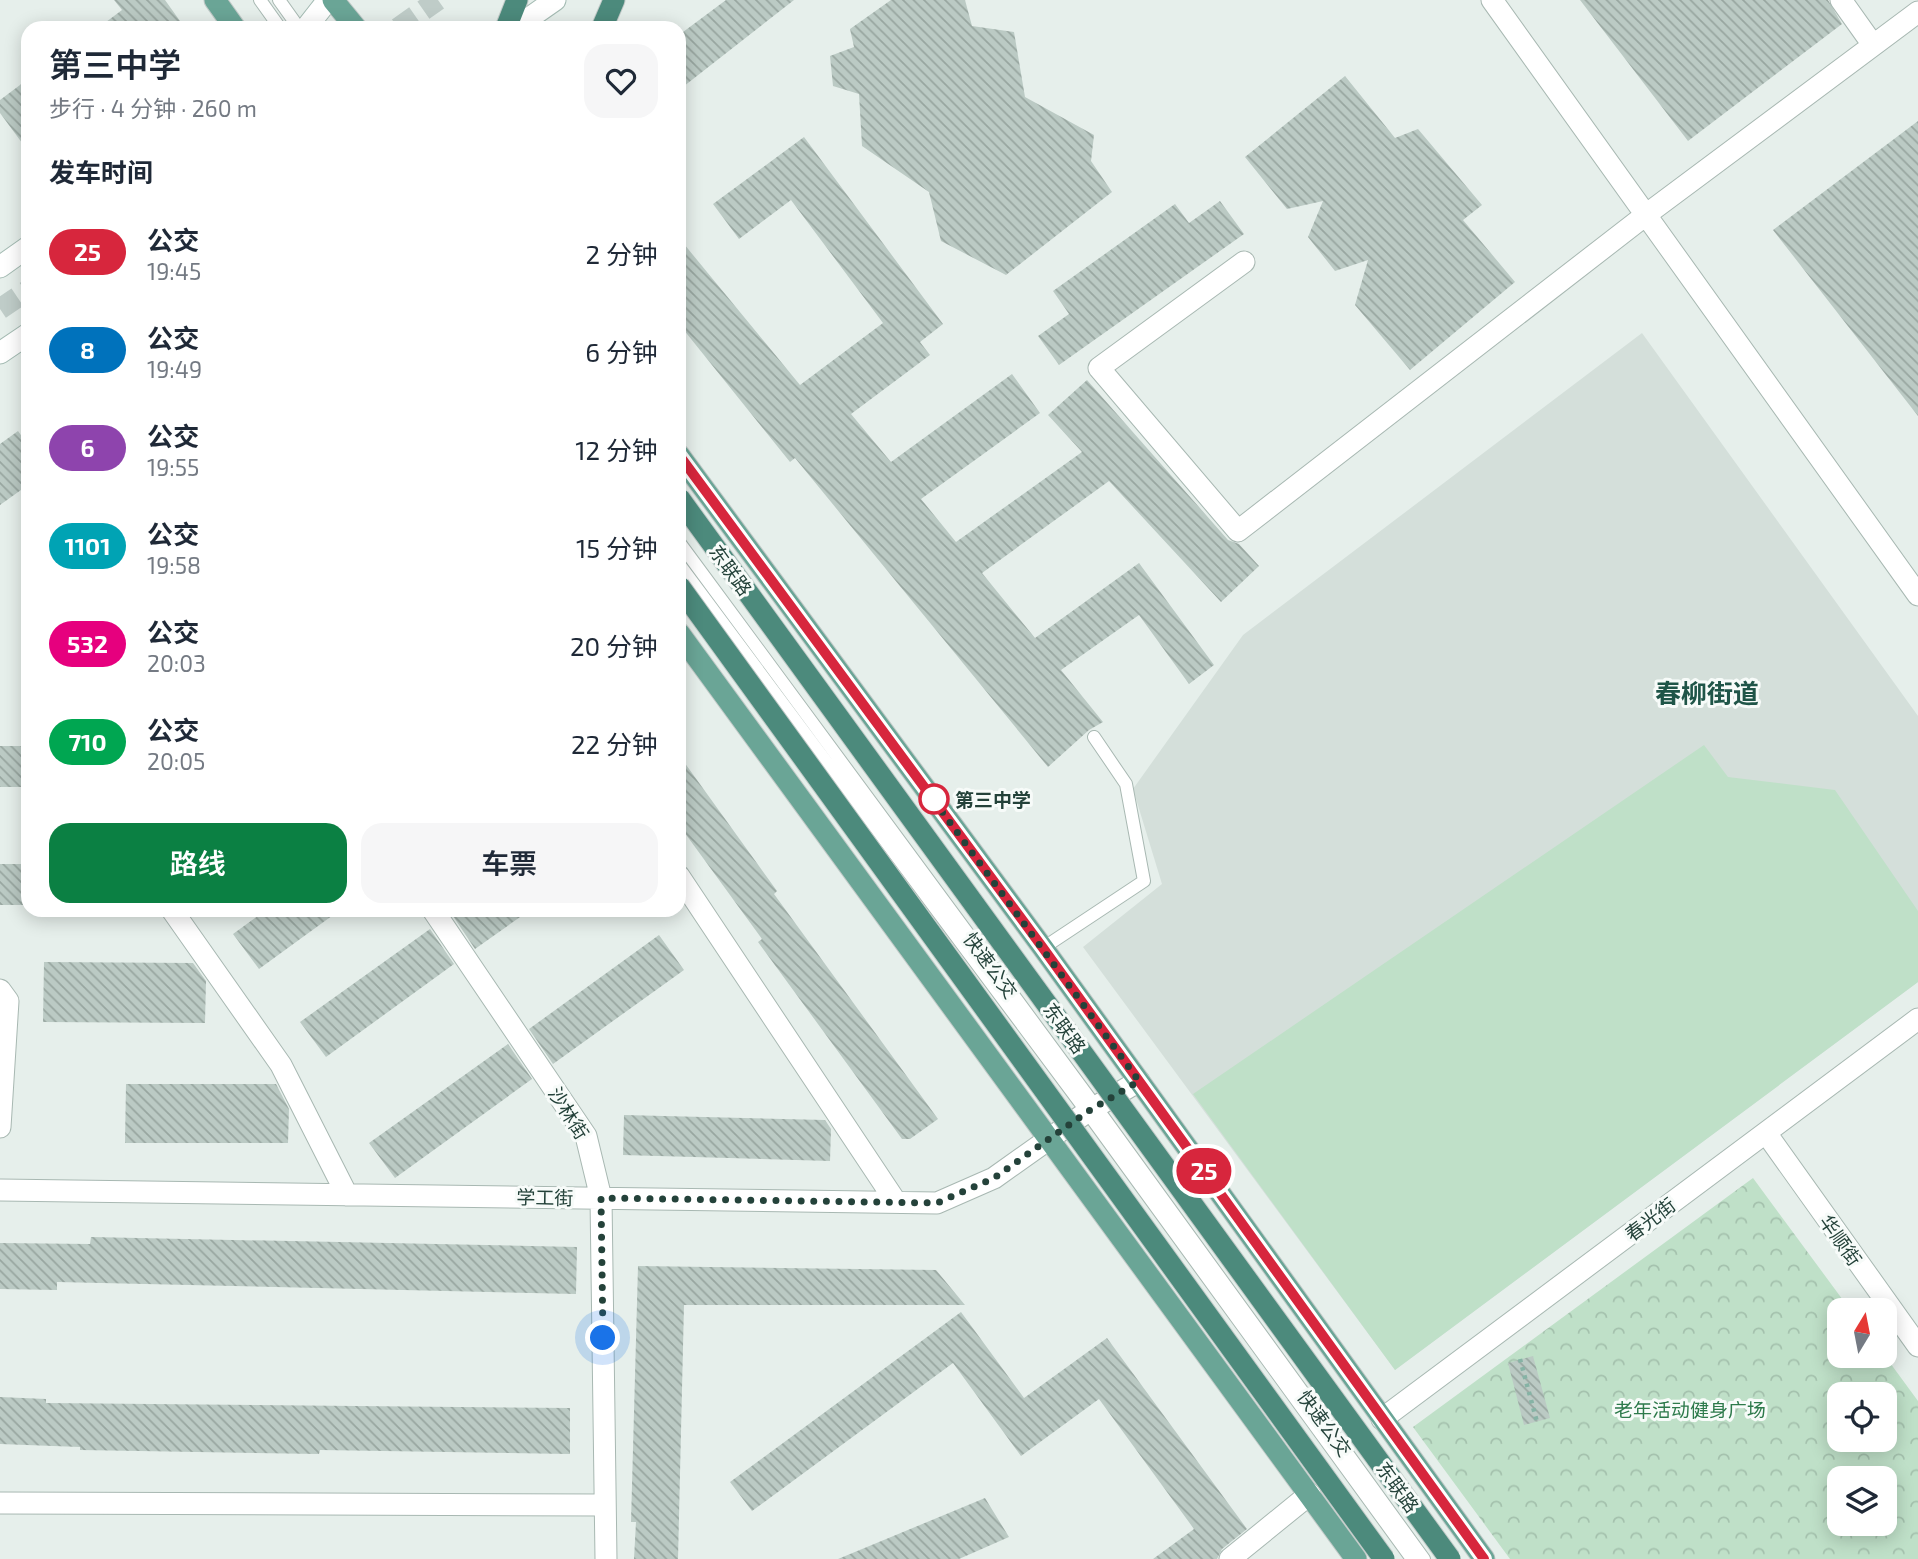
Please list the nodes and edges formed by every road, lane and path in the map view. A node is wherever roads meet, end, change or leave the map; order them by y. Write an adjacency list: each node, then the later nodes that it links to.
1 (215, 0): 11 (main road)
2 (260, 0): 12 (lane)
3 (279, 0): 13 (lane)
4 (331, 0): 14 (street); 15 (main road)
5 (516, 0): 16 (highway)
6 (555, 0): 17 (street)
7 (614, 0): 18 (highway)
8 (1492, 0): 20 (street)
9 (1841, 0): 19 (street)
10 (1918, 12): 19 (street)
11 (230, 21)
12 (276, 21)
13 (294, 21)
14 (312, 21)
15 (350, 21)
16 (508, 21)
17 (525, 21)
18 (605, 21)
19 (1873, 45): 20 (street)
20 (1647, 214): 22 (street); 30 (street)
21 (21, 252): 23 (street)
22 (1244, 262)
23 (0, 267)
24 (21, 339): 25 (street)
25 (0, 353)
26 (686, 464): 37 (main road)
27 (686, 508): 62 (highway, 东联路, bridge)
28 (686, 552): 41 (lane, 快速公交)
29 (686, 573): 41 (lane, 快速公交)
30 (1918, 595)
31 (686, 596): 59 (highway, bridge)
32 (686, 643): 44 (main road)
33 (1094, 737): 37 (lane)
34 (686, 887): 48 (street)
35 (177, 917): 46 (street)
36 (438, 917): 47 (street, 沙林街)
37 (1043, 948): 40 (main road)
38 (0, 990): 42 (street)
39 (1918, 1019): 43 (street, 春光街)
40 (1139, 1081): 41 (street, 学工街); 51 (main road)
41 (1091, 1109): 44 (street, 学工街); 60 (lane, 快速公交); 61 (lane, 快速公交)
42 (0, 1127)
43 (1766, 1133): 49 (street, 华顺街); 51 (street, 春光街)
44 (1050, 1138): 48 (street, 学工街); 53 (main road)
45 (0, 1190): 46 (street, 学工街)
46 (347, 1195): 47 (street, 学工街)
47 (601, 1198): 48 (street, 学工街); 55 (street, 沙林街)
48 (896, 1202)
49 (1918, 1346)
50 (1520, 1359): 52 (path)
51 (1382, 1419): 63 (main road)
52 (1537, 1422)
53 (1310, 1494): 57 (street); 58 (main road)
54 (0, 1503): 55 (street)
55 (605, 1505): 56 (street, 沙林街)
56 (606, 1559)
57 (1230, 1559)
58 (1356, 1559)
59 (1384, 1559)
60 (1412, 1559)
61 (1424, 1559)
62 (1450, 1559)
63 (1484, 1559)

